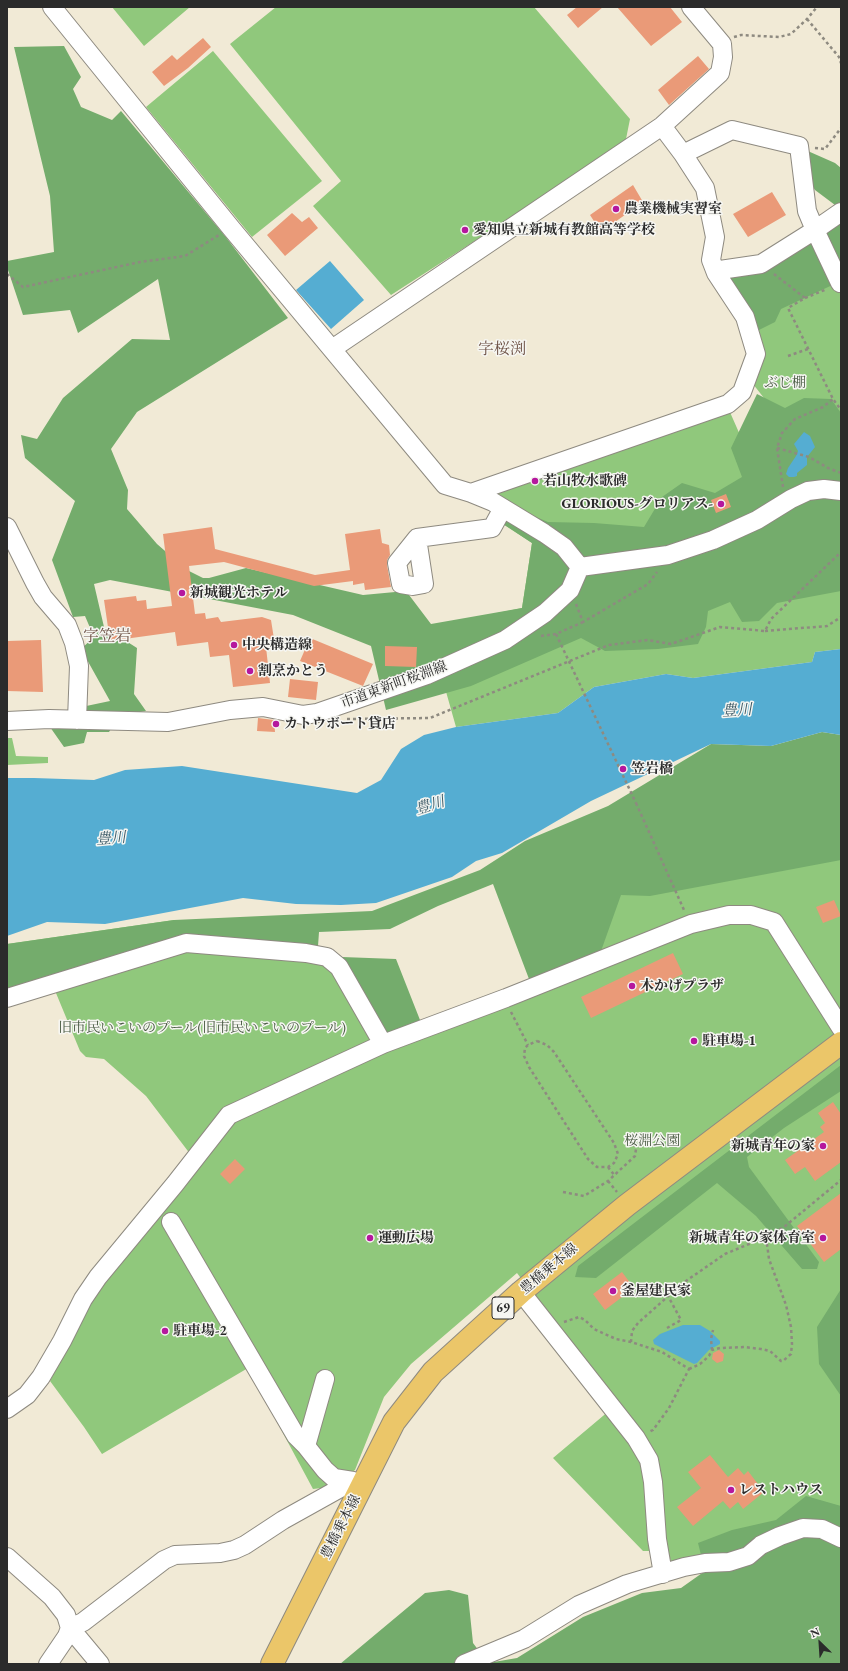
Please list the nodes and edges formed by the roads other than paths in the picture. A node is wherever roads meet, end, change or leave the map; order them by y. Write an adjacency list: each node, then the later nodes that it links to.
1 (52, 7): 9 (street)
2 (691, 7): 3 (street)
3 (662, 126): 4 (street); 9 (street)
4 (683, 154): 6 (street); 7 (street)
5 (841, 212): 6 (street)
6 (815, 230): 7 (street); 8 (street)
7 (716, 273): 11 (street)
8 (840, 283)
9 (332, 349): 11 (street)
10 (841, 491): 15 (street)
11 (471, 492): 12 (street)
12 (503, 508): 14 (street); 15 (street)
13 (7, 527): 16 (street)
14 (417, 538)
15 (580, 567): 16 (street, 市道東新町桜淵線)
16 (78, 720): 17 (street, 市道東新町桜淵線)
17 (7, 721)
18 (7, 998): 21 (street)
19 (841, 1028): 21 (street)
20 (841, 1043): 23 (main road, 豊橋乗本線 / 69)
21 (383, 1044): 25 (street)
22 (171, 1222): 26 (street)
23 (521, 1292): 27 (main road, 豊橋乗本線 / 69); 30 (street)
24 (325, 1379): 26 (street)
25 (7, 1409)
26 (306, 1446): 27 (street)
27 (357, 1483): 31 (street); 34 (main road, 豊橋乗本線 / 69)
28 (841, 1538): 30 (street)
29 (7, 1556): 31 (street)
30 (663, 1574): 35 (street)
31 (70, 1628): 32 (street); 33 (street)
32 (48, 1664)
33 (100, 1664)
34 (272, 1664)
35 (464, 1664)

